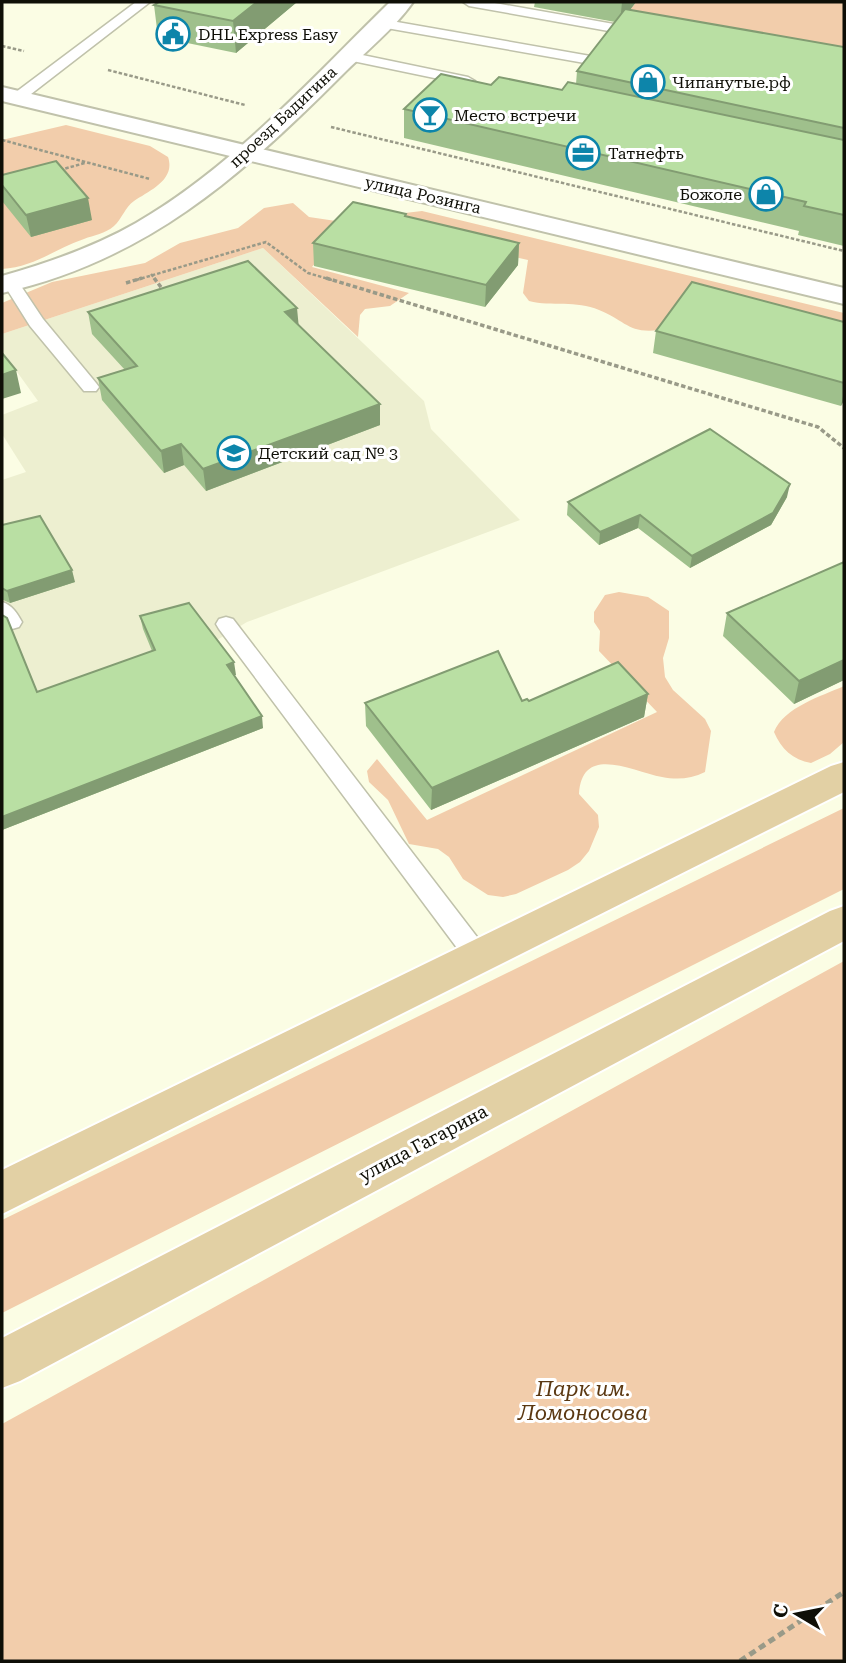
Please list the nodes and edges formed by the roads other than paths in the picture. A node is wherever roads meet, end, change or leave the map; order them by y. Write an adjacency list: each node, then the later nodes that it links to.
1 (144, 2): 9 (lane)
2 (402, 2): 4 (street, проезд Бадигина)
3 (469, 2): 5 (lane)
4 (380, 23): 6 (street, проезд Бадигина); 7 (lane)
5 (657, 36)
6 (348, 56): 8 (lane); 10 (street, проезд Бадигина)
7 (596, 61)
8 (484, 85)
9 (9, 96): 10 (street, улица Розинга)
10 (248, 153): 11 (street, проезд Бадигина); 12 (street, улица Розинга)
11 (6, 284): 13 (lane)
12 (844, 296)
13 (90, 387)
14 (226, 624): 17 (lane)
15 (844, 776): 17 (main road)
16 (844, 922): 19 (main road, улица Гагарина)
17 (478, 957): 18 (main road)
18 (2, 1193)
19 (2, 1364)

